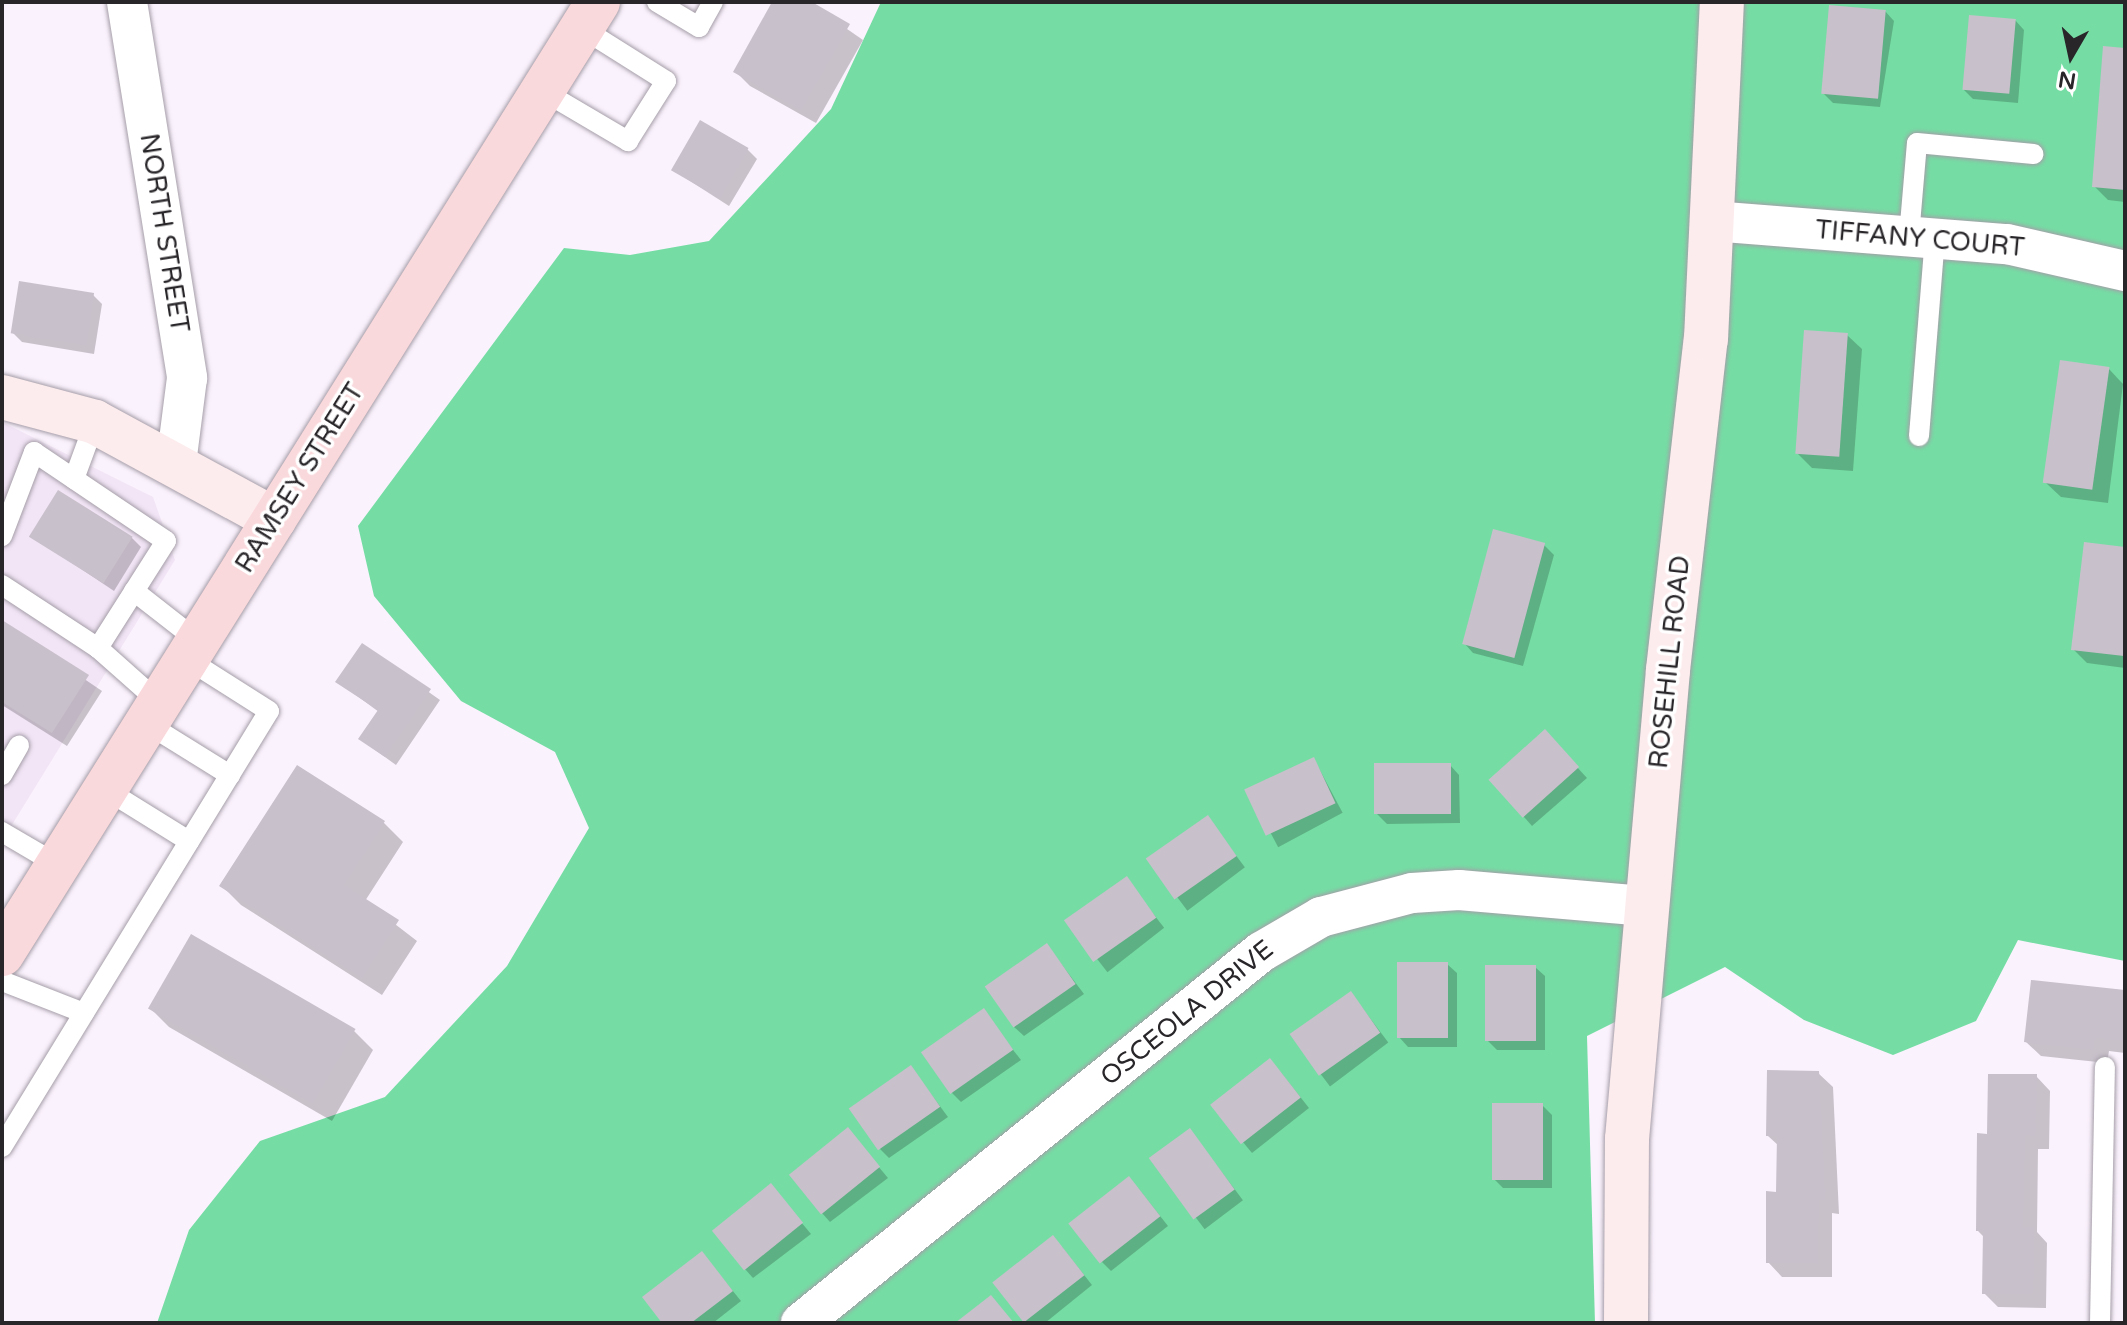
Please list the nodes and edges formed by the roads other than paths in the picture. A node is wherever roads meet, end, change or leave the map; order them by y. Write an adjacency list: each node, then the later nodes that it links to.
1 (127, 2): 14 (street, NORTH STREET)
2 (657, 2): 3 (lane)
3 (713, 2)
4 (1722, 2): 8 (main road, ROSEHILL ROAD)
5 (590, 15): 6 (main road, RAMSEY STREET); 6 (lane)
6 (543, 91): 16 (main road, RAMSEY STREET)
7 (2033, 154): 9 (lane)
8 (1712, 221): 9 (street, TIFFANY COURT); 30 (main road, ROSEHILL ROAD)
9 (1922, 237): 10 (street, TIFFANY COURT); 13 (lane)
10 (2125, 271)
11 (2, 397): 12 (main road)
12 (95, 422): 14 (main road); 15 (lane)
13 (1919, 436)
14 (176, 464): 16 (main road)
15 (74, 479): 17 (lane); 19 (lane)
16 (274, 519): 21 (main road, RAMSEY STREET)
17 (2, 536)
18 (2, 585): 20 (lane)
19 (134, 591): 20 (lane); 21 (lane)
20 (98, 648): 22 (lane)
21 (192, 650): 22 (main road, RAMSEY STREET); 25 (lane)
22 (153, 713): 25 (lane); 26 (main road, RAMSEY STREET)
23 (19, 745): 24 (lane)
24 (2, 775)
25 (230, 775): 28 (lane)
26 (105, 789): 28 (lane); 29 (main road, RAMSEY STREET)
27 (2, 832): 29 (lane)
28 (189, 841): 33 (lane)
29 (58, 865): 31 (main road, RAMSEY STREET)
30 (1646, 906): 36 (street, OSCEOLA DRIVE); 37 (main road, ROSEHILL ROAD)
31 (2, 954)
32 (2, 981): 33 (lane)
33 (84, 1013): 35 (lane)
34 (2105, 1067): 38 (lane)
35 (2, 1147)
36 (801, 1323)
37 (1626, 1323)
38 (2100, 1323)

